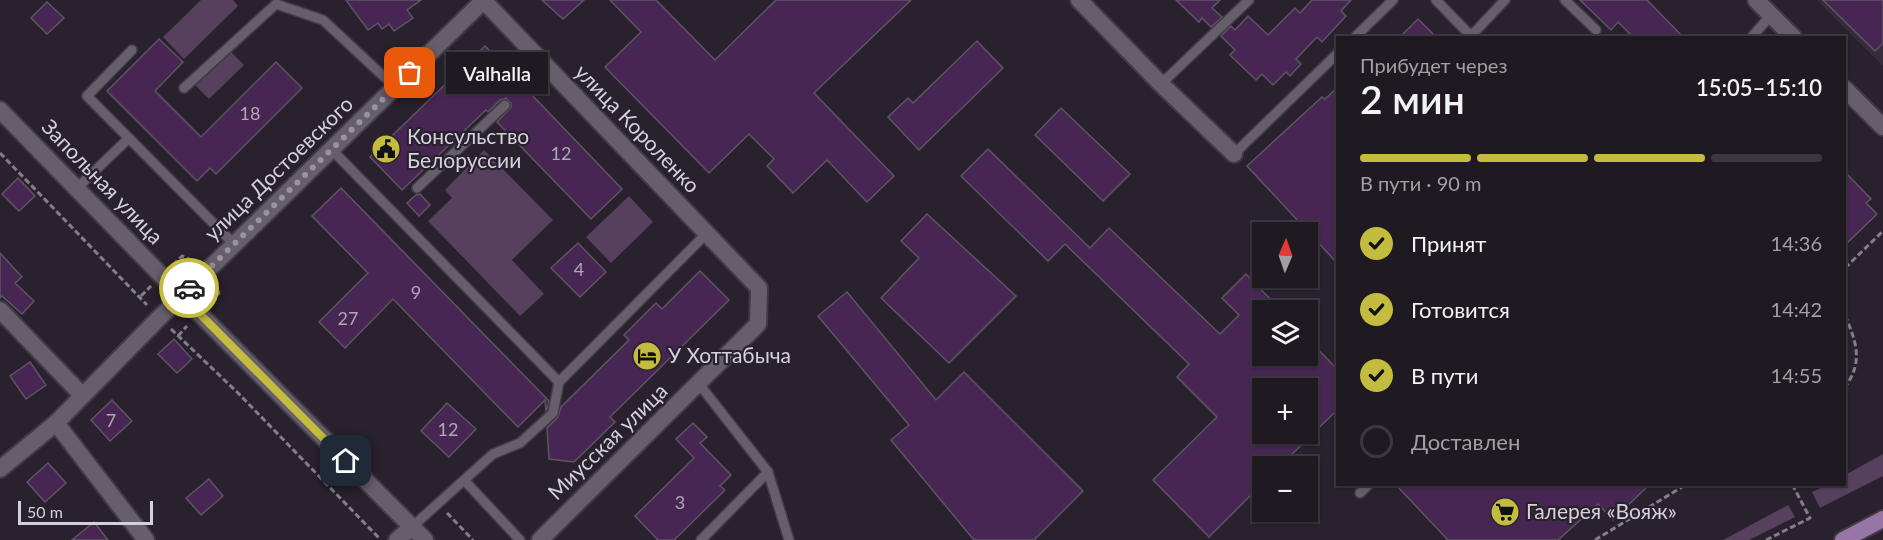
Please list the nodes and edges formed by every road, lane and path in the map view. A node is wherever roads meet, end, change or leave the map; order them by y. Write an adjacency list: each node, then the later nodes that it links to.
1 (483, 0): 18 (street, улица Короленко); 20 (street, улица Достоевского)
2 (1079, 0): 19 (street)
3 (1249, 0): 19 (lane)
4 (1393, 0): 11 (lane)
5 (1436, 0): 12 (lane)
6 (1505, 0): 13 (lane)
7 (1565, 0): 10 (lane)
8 (1756, 0): 9 (street)
9 (1771, 15): 14 (lane); 15 (street)
10 (1596, 30)
11 (1356, 36)
12 (1471, 36)
13 (1473, 36)
14 (1753, 36)
15 (1792, 36)
16 (132, 50): 27 (lane)
17 (1336, 55): 30 (lane)
18 (546, 66): 21 (lane); 34 (street, улица Короленко)
19 (1161, 84): 30 (street)
20 (395, 87): 22 (lane); 28 (street, улица Достоевского)
21 (524, 87)
22 (184, 88)
23 (1846, 90): 26 (street)
24 (506, 105): 32 (lane)
25 (0, 110): 31 (street, Запольная улица)
26 (1883, 127)
27 (129, 138): 31 (lane); 35 (lane)
28 (331, 149): 35 (street, улица Достоевского); 43 (lane)
29 (0, 153): 38 (path)
30 (1234, 154)
31 (76, 188): 39 (street, Запольная улица)
32 (417, 188)
33 (1883, 231): 36 (path)
34 (706, 234): 37 (street, улица Короленко); 43 (lane)
35 (234, 244): 39 (street, улица Достоевского)
36 (1846, 267)
37 (759, 288): 44 (street, Миусская улица)
38 (141, 296)
39 (182, 296): 46 (street, улица Достоевского); 57 (street, Запольная улица)
40 (0, 310): 46 (street)
41 (1846, 317): 45 (path)
42 (178, 336): 59 (path)
43 (559, 382): 50 (lane)
44 (699, 384): 48 (lane); 64 (street, Миусская улица)
45 (1846, 385)
46 (82, 395): 47 (street, улица Достоевского)
47 (56, 423): 49 (street, улица Достоевского); 58 (street)
48 (768, 472): 65 (lane); 66 (lane)
49 (1, 474)
50 (464, 480): 55 (lane); 63 (lane)
51 (1367, 486): 54 (lane)
52 (1684, 486): 67 (path)
53 (1793, 486): 68 (path)
54 (1360, 493)
55 (438, 503): 57 (lane); 62 (path)
56 (1883, 519): 69 (main road)
57 (412, 526): 60 (street); 61 (street, Запольная улица)
58 (146, 540)
59 (381, 540)
60 (397, 540)
61 (425, 540)
62 (473, 540)
63 (520, 540)
64 (540, 540)
65 (701, 540)
66 (789, 540)
67 (1595, 540)
68 (1766, 540)
69 (1843, 540)

